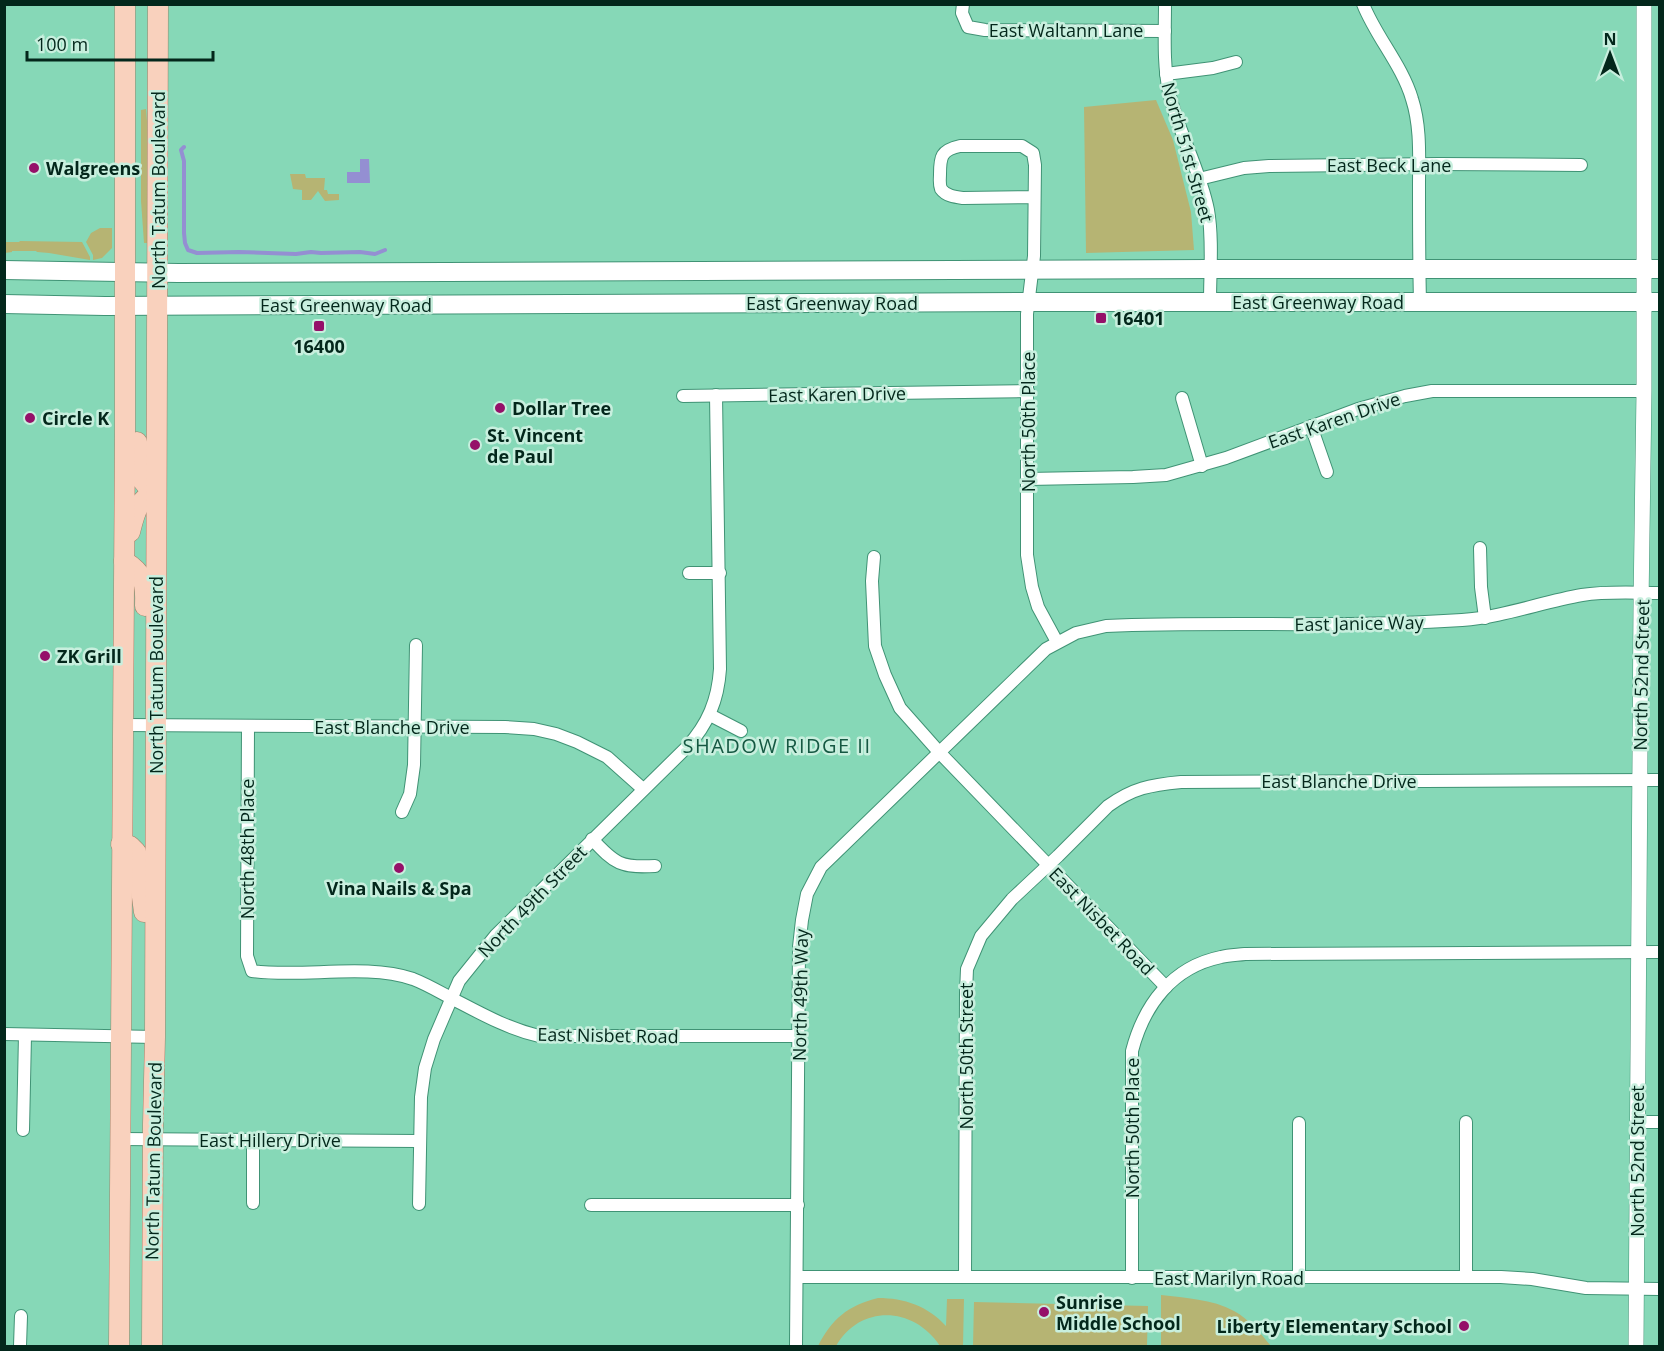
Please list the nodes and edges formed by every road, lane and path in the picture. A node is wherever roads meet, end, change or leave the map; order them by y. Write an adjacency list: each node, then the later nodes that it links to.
1 (125, 4): 19 (main road, North Tatum Boulevard)
2 (158, 4): 20 (main road, North Tatum Boulevard)
3 (963, 4): 7 (street, East Waltann Lane)
4 (1165, 4): 7 (street, North 51st Street)
5 (1363, 4): 10 (street)
6 (1644, 4): 14 (street, North 52nd Street)
7 (1165, 31): 9 (street, North 51st Street)
8 (1236, 62): 9 (street, North 51st Street)
9 (1166, 74): 12 (street, North 51st Street)
10 (1419, 165): 11 (street, East Beck Lane); 12 (street, East Beck Lane); 17 (street)
11 (1581, 165)
12 (1199, 179): 16 (street, North 51st Street)
13 (1034, 197): 13 (street, North 50th Place); 15 (street, North 50th Place)
14 (1652, 268): 17 (main road, East Greenway Road); 24 (street, North 52nd Street)
15 (1032, 269): 16 (main road, East Greenway Road); 20 (main road, East Greenway Road); 22 (street, North 50th Place)
16 (1210, 269): 17 (main road, East Greenway Road); 23 (street, North 51st Street)
17 (1419, 269): 21 (street)
18 (4, 270): 19 (main road, East Greenway Road)
19 (125, 272): 20 (main road, East Greenway Road); 26 (main road, North Tatum Boulevard)
20 (158, 273): 27 (main road, North Tatum Boulevard)
21 (1420, 301): 23 (main road, East Greenway Road); 24 (main road, East Greenway Road)
22 (1029, 302): 23 (main road, East Greenway Road); 27 (main road, East Greenway Road); 29 (street, North 50th Place)
23 (1210, 302)
24 (1652, 302): 30 (street, North 52nd Street)
25 (4, 304): 26 (main road, East Greenway Road)
26 (125, 306): 27 (main road, East Greenway Road); 28 (main road, North Tatum Boulevard)
27 (157, 306): 38 (main road, North Tatum Boulevard)
28 (125, 367): 38 (main road); 41 (main road, North Tatum Boulevard)
29 (1028, 391): 31 (street, East Karen Drive); 37 (street, North 50th Place)
30 (1644, 391): 34 (street, East Karen Drive); 44 (street, North 52nd Street)
31 (716, 395): 32 (street, East Karen Drive); 43 (street, North 49th Street)
32 (683, 396)
33 (1182, 398): 35 (street)
34 (1311, 426): 35 (street, East Karen Drive); 36 (street)
35 (1202, 466): 37 (street, East Karen Drive)
36 (1327, 472)
37 (1028, 479): 47 (street, North 50th Place)
38 (156, 491): 41 (main road); 51 (main road, North Tatum Boulevard)
39 (1480, 548): 46 (street)
40 (874, 557): 55 (street, East Nisbet Road)
41 (124, 561): 50 (main road, North Tatum Boulevard); 51 (main road)
42 (689, 573): 43 (street)
43 (720, 573): 49 (street, North 49th Street)
44 (1641, 593): 45 (street, East Janice Way); 46 (street, East Janice Way); 56 (street, North 52nd Street)
45 (1659, 593)
46 (1485, 618): 47 (street, East Janice Way)
47 (1057, 642): 55 (street, North 49th Way)
48 (416, 645): 53 (street)
49 (710, 715): 54 (street); 58 (street, North 49th Street)
50 (123, 726): 51 (street, East Blanche Drive); 61 (main road, North Tatum Boulevard)
51 (156, 726): 52 (street, East Blanche Drive); 64 (main road, North Tatum Boulevard)
52 (248, 727): 53 (street, East Blanche Drive); 67 (street, North 48th Place)
53 (416, 727): 58 (street, East Blanche Drive); 59 (street)
54 (741, 731)
55 (939, 752): 62 (street, East Nisbet Road); 72 (street, North 49th Way)
56 (1640, 780): 57 (street, East Blanche Drive); 62 (street, East Blanche Drive); 65 (street, North 52nd Street)
57 (1659, 780)
58 (643, 789): 60 (street, North 49th Street)
59 (402, 812)
60 (592, 839): 63 (street, North 49th Street); 69 (street, North 49th Street)
61 (122, 844): 64 (main road); 73 (main road, North Tatum Boulevard)
62 (1048, 865): 68 (street, East Nisbet Road); 89 (street, North 50th Street)
63 (655, 867)
64 (155, 950): 74 (main road, North Tatum Boulevard)
65 (1638, 952): 66 (street, East Nisbet Road); 68 (street, East Nisbet Road); 76 (street, North 52nd Street)
66 (1659, 952)
67 (252, 971): 69 (street, East Nisbet Road)
68 (1166, 987): 91 (street, North 50th Place)
69 (452, 998): 72 (street, East Nisbet Road); 83 (street, North 49th Street)
70 (4, 1034): 71 (street)
71 (25, 1035): 73 (street); 79 (street)
72 (798, 1036): 87 (street, North 49th Way)
73 (121, 1037): 74 (street); 80 (main road, North Tatum Boulevard)
74 (155, 1037): 81 (main road, North Tatum Boulevard)
75 (1466, 1122): 90 (street)
76 (1638, 1122): 77 (street); 93 (street, North 52nd Street)
77 (1659, 1122)
78 (1299, 1123): 92 (street)
79 (23, 1130)
80 (120, 1139): 81 (street, East Hillery Drive); 97 (main road, North Tatum Boulevard)
81 (153, 1140): 82 (street, East Hillery Drive); 98 (main road, North Tatum Boulevard)
82 (253, 1140): 83 (street, East Hillery Drive); 84 (street)
83 (419, 1141): 85 (street, North 49th Street)
84 (252, 1203)
85 (419, 1204)
86 (591, 1205): 87 (street)
87 (798, 1205): 88 (street, North 49th Way)
88 (797, 1277): 89 (street, East Marilyn Road); 99 (street, North 49th Way)
89 (965, 1277): 91 (street, East Marilyn Road)
90 (1466, 1277): 92 (street, East Marilyn Road); 93 (street, East Marilyn Road)
91 (1132, 1278): 92 (street, East Marilyn Road)
92 (1299, 1278)
93 (1636, 1289): 94 (street, East Marilyn Road); 100 (street, North 52nd Street)
94 (1659, 1289)
95 (21, 1316): 96 (street)
96 (20, 1347)
97 (119, 1347)
98 (152, 1347)
99 (796, 1347)
100 (1636, 1347)

